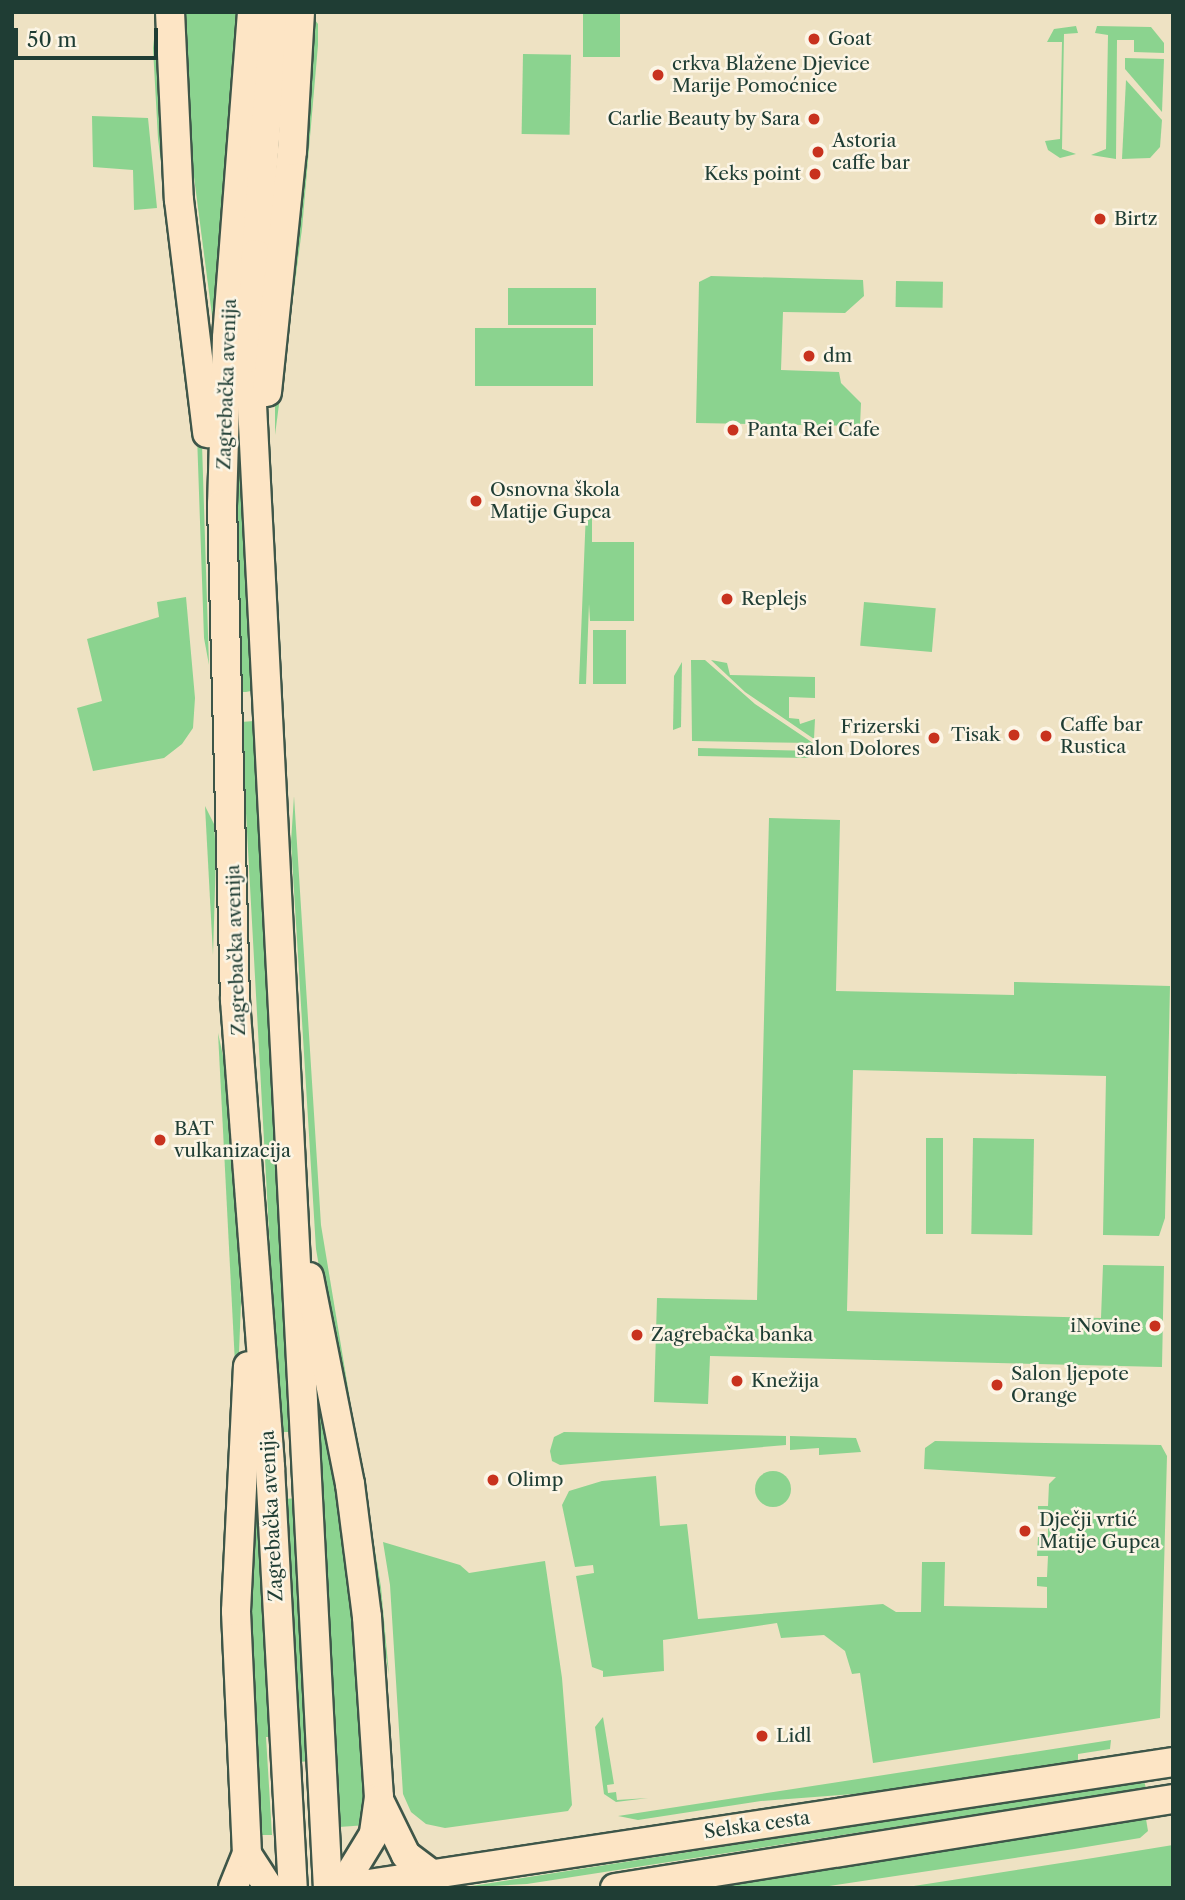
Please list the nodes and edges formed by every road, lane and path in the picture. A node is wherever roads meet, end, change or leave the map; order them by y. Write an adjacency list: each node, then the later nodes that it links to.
1 (170, 12): 6 (main road)
2 (252, 12): 6 (main road, Zagrebačka avenija)
3 (275, 12): 5 (main road, Zagrebačka avenija)
4 (300, 12): 5 (main road)
5 (258, 506): 7 (main road, Zagrebačka avenija)
6 (223, 546): 8 (main road, Zagrebačka avenija)
7 (289, 1189): 10 (main road); 17 (main road, Zagrebačka avenija)
8 (251, 1195): 12 (main road); 16 (main road, Zagrebačka avenija)
9 (1173, 1762): 13 (main road, Selska cesta)
10 (379, 1797): 13 (main road); 18 (main road)
11 (1173, 1799): 19 (main road, Selska cesta)
12 (247, 1854): 14 (main road); 15 (main road)
13 (430, 1873): 18 (main road, Selska cesta)
14 (233, 1888)
15 (269, 1888)
16 (293, 1888)
17 (328, 1888)
18 (341, 1888)
19 (615, 1888)

